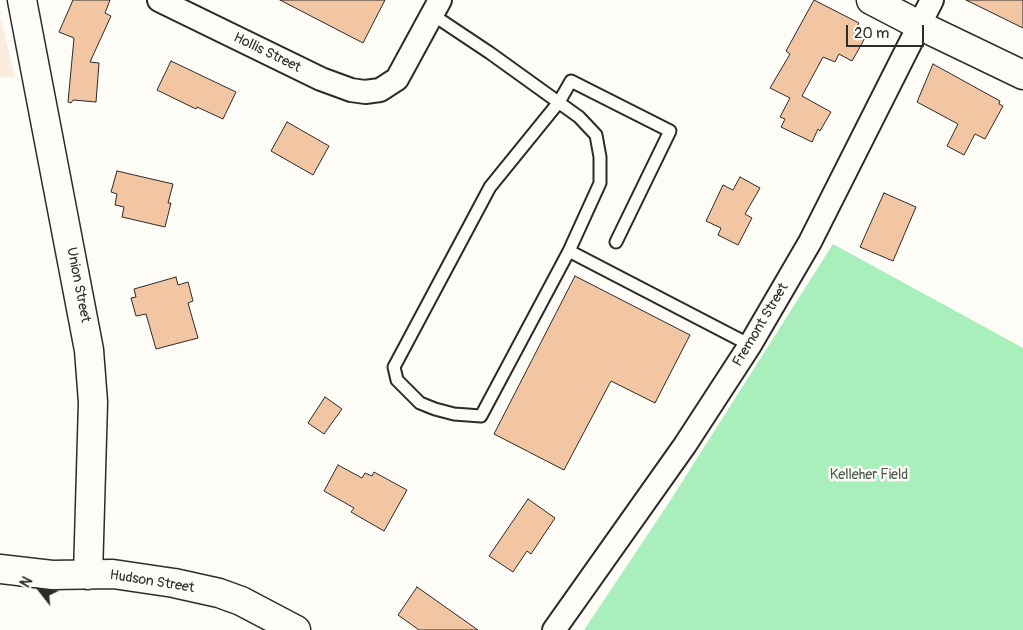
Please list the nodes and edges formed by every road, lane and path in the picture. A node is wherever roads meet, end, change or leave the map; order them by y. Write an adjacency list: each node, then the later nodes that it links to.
1 (22, 0): 13 (street, Union Street)
2 (159, 0): 5 (street, Hollis Street)
3 (871, 0): 6 (street)
4 (932, 0): 6 (street, Fremont Street)
5 (436, 7): 8 (lane)
6 (919, 25): 7 (street); 11 (street, Fremont Street)
7 (1023, 75)
8 (559, 102): 9 (lane); 10 (lane); 10 (lane)
9 (616, 242)
10 (569, 251): 11 (lane)
11 (750, 345): 15 (street, Fremont Street)
12 (0, 569): 13 (street, Hudson Street)
13 (88, 575): 14 (street, Hudson Street)
14 (296, 630)
15 (554, 630)

